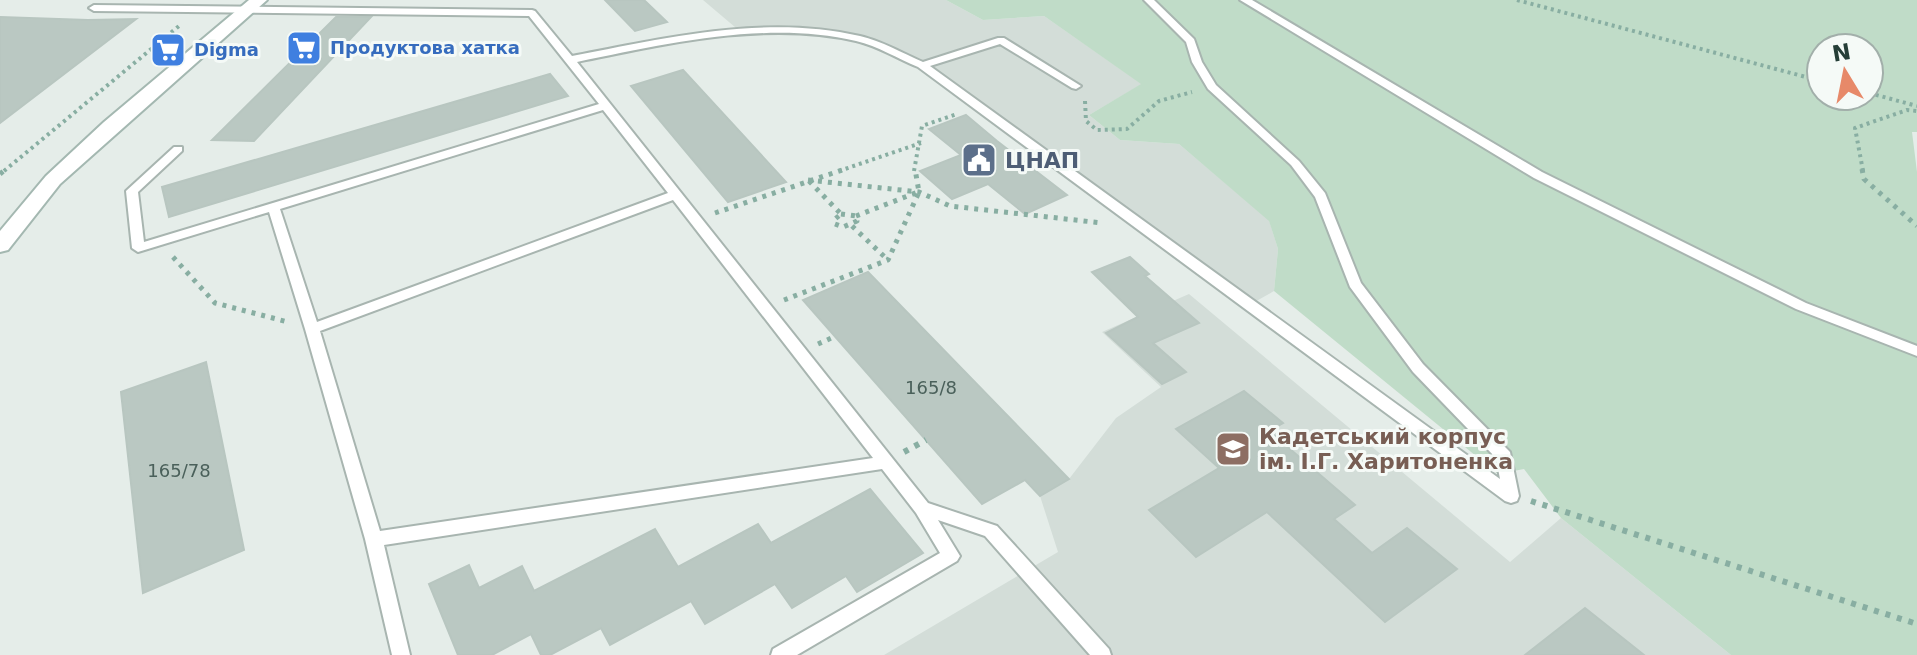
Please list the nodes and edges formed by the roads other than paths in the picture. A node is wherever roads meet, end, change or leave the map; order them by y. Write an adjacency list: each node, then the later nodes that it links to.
1 (537, 0): 6 (lane)
2 (1245, 0): 16 (lane)
3 (1151, 2): 8 (lane)
4 (253, 5): 5 (lane); 6 (lane); 14 (main road)
5 (94, 8)
6 (532, 13): 7 (lane)
7 (570, 60): 8 (lane); 10 (lane)
8 (922, 65): 9 (lane)
9 (1076, 86)
10 (605, 106): 12 (lane); 13 (lane)
11 (178, 149): 13 (lane)
12 (675, 195): 15 (lane); 17 (lane)
13 (273, 207): 15 (lane)
14 (0, 245)
15 (312, 329): 19 (lane)
16 (1917, 351)
17 (885, 462): 18 (lane); 19 (lane)
18 (922, 508): 21 (lane); 22 (lane)
19 (374, 539): 20 (lane)
20 (401, 655)
21 (780, 655)
22 (1102, 655)

